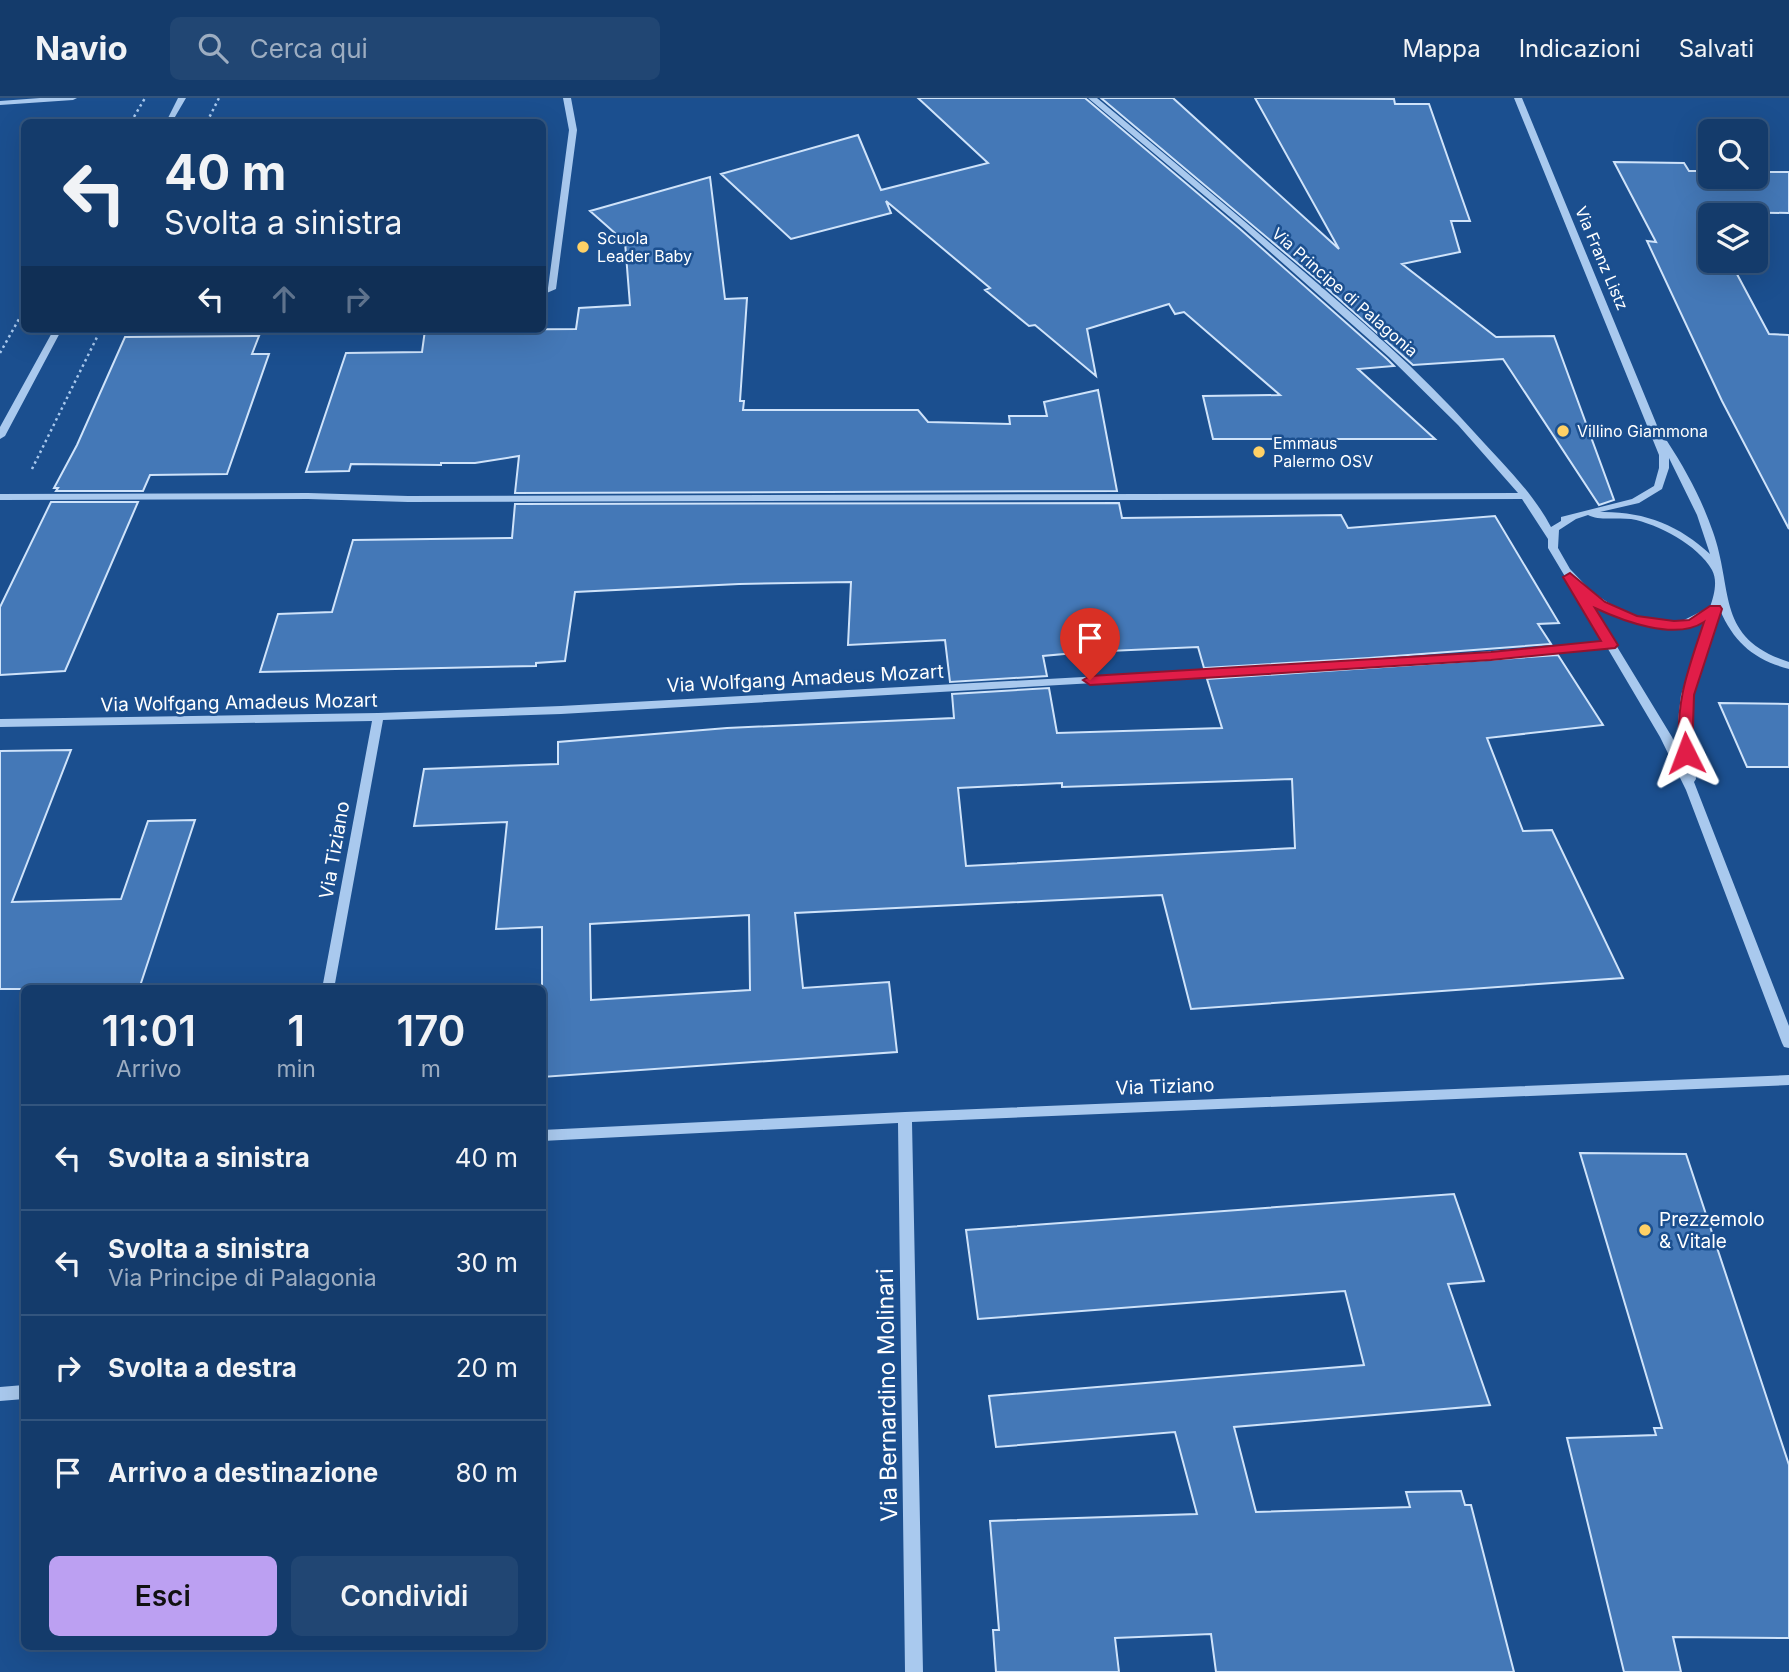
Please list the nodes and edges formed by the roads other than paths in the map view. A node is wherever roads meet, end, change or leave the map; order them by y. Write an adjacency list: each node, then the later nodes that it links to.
1 (73, 98): 6 (street)
2 (182, 98): 7 (street)
3 (567, 98): 8 (street)
4 (1093, 98): 12 (street, Via Principe di Palagonia)
5 (1518, 98): 10 (street, Via Franz Listz)
6 (0, 103)
7 (171, 119)
8 (546, 291)
9 (56, 333): 11 (street)
10 (1657, 431): 14 (street, Via Franz Listz); 16 (street, Via Franz Listz)
11 (0, 436)
12 (1525, 496): 13 (street); 15 (street, Via Principe di Palagonia)
13 (0, 497)
14 (1565, 519): 15 (street); 16 (street)
15 (1550, 536): 17 (street, Via Principe di Palagonia)
16 (1718, 571): 18 (street)
17 (1570, 577): 19 (street); 20 (street)
18 (1720, 594): 19 (street); 21 (street)
19 (1715, 609): 24 (street)
20 (1611, 645): 22 (street, Via Wolfgang Amadeus Mozart); 24 (street)
21 (1789, 666)
22 (378, 717): 23 (street, Via Wolfgang Amadeus Mozart); 25 (street, Via Tiziano)
23 (0, 723)
24 (1692, 790): 26 (street)
25 (329, 985)
26 (1789, 1043)
27 (1789, 1080): 28 (street, Via Tiziano)
28 (905, 1116): 29 (street, Via Tiziano); 32 (street, Via Bernardino Molinari)
29 (546, 1136)
30 (21, 1392): 31 (street)
31 (0, 1394)
32 (914, 1672)

